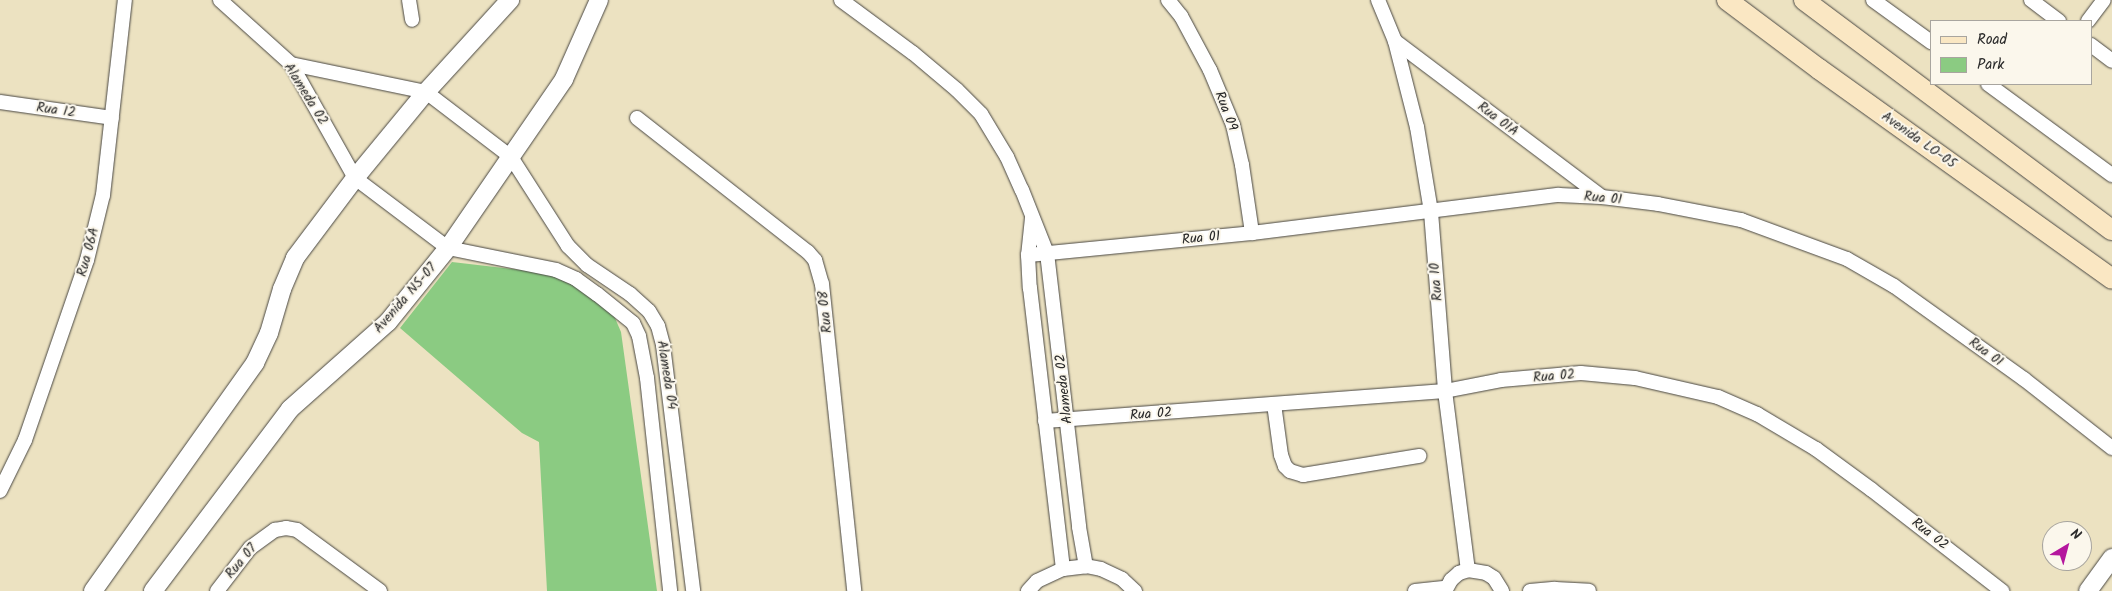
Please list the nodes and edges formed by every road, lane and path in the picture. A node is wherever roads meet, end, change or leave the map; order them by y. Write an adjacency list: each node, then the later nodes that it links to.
1 (125, 0): 25 (street, Rua 06A)
2 (220, 0): 21 (street, Alameda 02)
3 (408, 0): 14 (street)
4 (510, 0): 23 (street)
5 (599, 0): 27 (street, Avenida NS-07)
6 (841, 0): 32 (street, Alameda 02)
7 (1168, 0): 34 (street, Rua 09)
8 (1378, 0): 17 (street, Rua 10)
9 (1727, 0): 38 (main road, Avenida LO-05)
10 (1804, 0): 33 (main road)
11 (1874, 0): 18 (street)
12 (2031, 0): 15 (street)
13 (2104, 0): 16 (street)
14 (412, 20)
15 (2058, 20)
16 (2089, 20)
17 (1395, 41): 30 (street, Rua 01A); 31 (street, Rua 10)
18 (1930, 41)
19 (2092, 46): 20 (street)
20 (2112, 60)
21 (291, 64): 23 (street); 29 (street, Alameda 02)
22 (1989, 85): 28 (street)
23 (426, 92): 27 (street, Alameda 04); 29 (street)
24 (0, 102): 25 (street, Rua 12)
25 (112, 118): 45 (street, Rua 06A)
26 (637, 118): 61 (street, Rua 08)
27 (511, 157): 35 (street, Avenida NS-07); 46 (street, Alameda 04)
28 (2112, 175)
29 (356, 178): 35 (street); 55 (street)
30 (1602, 197): 31 (street, Rua 01); 43 (street, Rua 01)
31 (1431, 212): 34 (street, Rua 01); 39 (street, Rua 10)
32 (1032, 215): 36 (street, Alameda 02); 37 (street, Alameda 02)
33 (2112, 230)
34 (1252, 233): 36 (street, Rua 01)
35 (448, 248): 47 (street, Alameda 04); 56 (street, Avenida NS-07)
36 (1047, 253): 37 (street, Rua 01); 41 (street, Alameda 02)
37 (1028, 255): 42 (street, Alameda 02)
38 (2112, 279)
39 (1445, 390): 40 (street, Rua 02); 53 (street, Rua 10); 68 (street, Rua 02)
40 (1274, 404): 41 (street, Rua 02); 44 (street)
41 (1067, 418): 42 (street, Rua 02); 51 (street, Alameda 02)
42 (1045, 421): 52 (street, Alameda 02)
43 (2112, 448)
44 (1419, 456)
45 (0, 491)
46 (684, 518): 47 (street); 48 (street, Alameda 04)
47 (662, 522): 49 (street, Alameda 04)
48 (688, 544): 49 (street); 60 (street, Alameda 04)
49 (664, 547): 59 (street, Alameda 04)
50 (2112, 558): 69 (street)
51 (1086, 566): 52 (street); 63 (street)
52 (1064, 569): 62 (street)
53 (1468, 570): 54 (street); 65 (street)
54 (1445, 590): 64 (street)
55 (94, 591)
56 (153, 591)
57 (217, 591): 58 (street, Rua 07)
58 (380, 591)
59 (670, 591)
60 (693, 591)
61 (854, 591)
62 (1028, 591)
63 (1135, 591)
64 (1415, 591)
65 (1502, 591)
66 (1530, 591): 67 (street)
67 (1589, 591)
68 (2002, 591)
69 (2088, 591)

